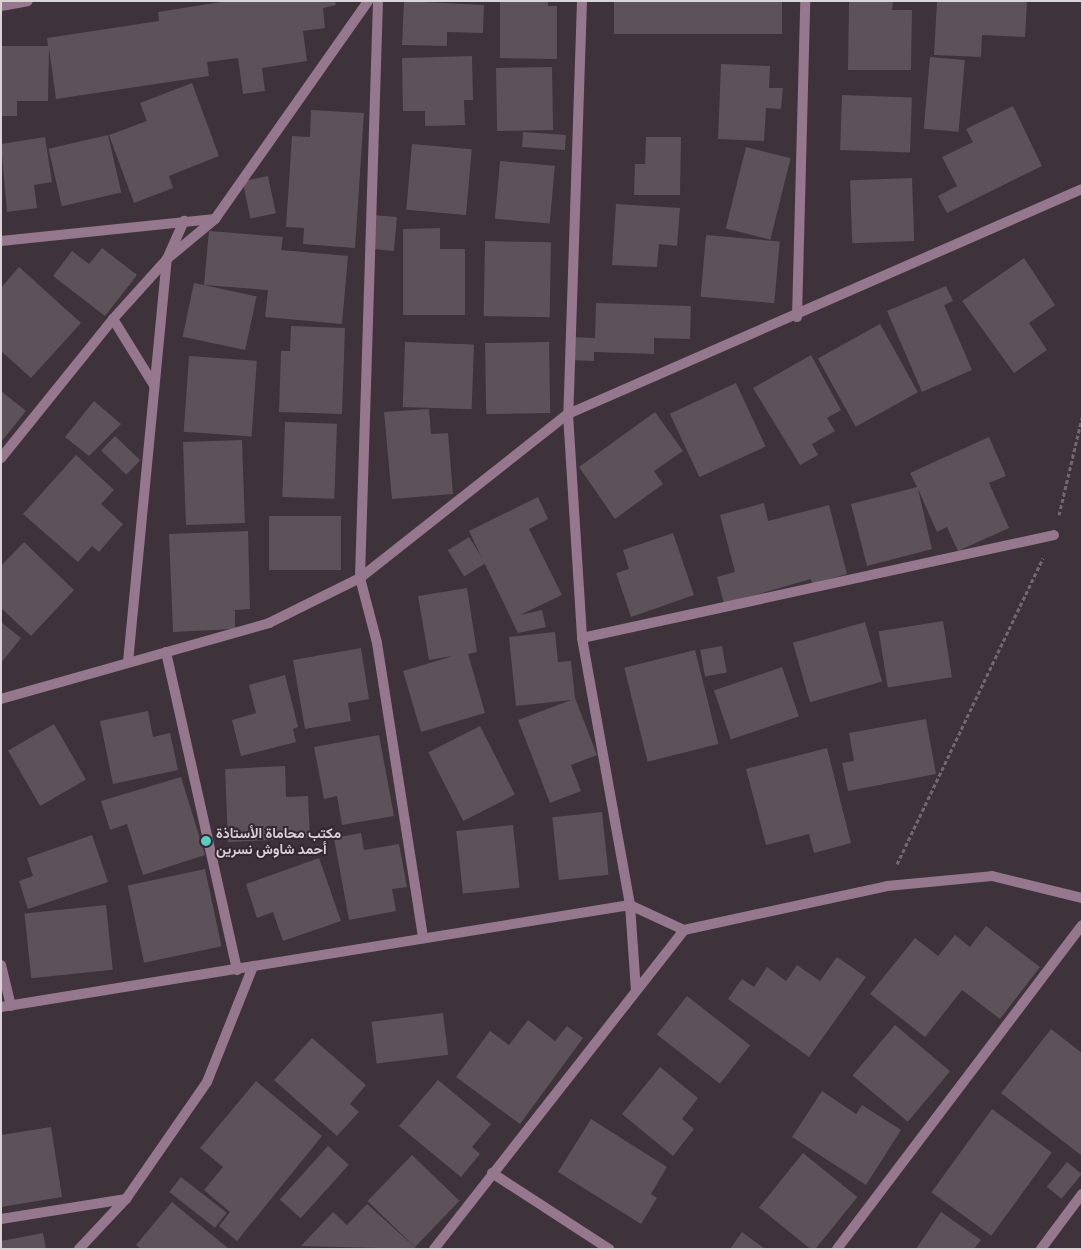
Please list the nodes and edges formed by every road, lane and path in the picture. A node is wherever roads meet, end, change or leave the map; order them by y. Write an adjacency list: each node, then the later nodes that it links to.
1 (28, 1): 6 (street)
2 (368, 1): 8 (street)
3 (378, 1): 19 (street)
4 (582, 1): 15 (street)
5 (805, 1): 12 (street)
6 (1, 6)
7 (1082, 189): 12 (street)
8 (215, 219): 9 (street); 11 (street)
9 (184, 221): 10 (street); 11 (street)
10 (1, 241)
11 (167, 259): 13 (street); 14 (street)
12 (798, 317): 15 (street)
13 (113, 319): 14 (street); 17 (street)
14 (154, 385): 22 (street)
15 (568, 414): 19 (street); 20 (street)
16 (1082, 418): 18 (path)
17 (1, 458)
18 (1054, 535): 20 (street); 24 (path)
19 (360, 578): 21 (street); 29 (street)
20 (582, 638): 26 (street)
21 (166, 652): 22 (street); 31 (street)
22 (128, 662): 23 (street)
23 (1, 699)
24 (887, 886): 25 (street); 28 (street)
25 (1082, 898)
26 (630, 905): 28 (street); 29 (street); 33 (street)
27 (1082, 925): 42 (street)
28 (684, 930): 33 (street)
29 (423, 938): 32 (street)
30 (1, 965): 34 (street)
31 (236, 970): 32 (street); 34 (street)
32 (252, 970): 37 (street)
33 (636, 990): 35 (street)
34 (6, 1006)
35 (492, 1173): 40 (street); 41 (street)
36 (1082, 1194): 43 (street)
37 (126, 1199): 38 (street); 39 (street)
38 (1, 1219)
39 (79, 1249)
40 (434, 1249)
41 (609, 1249)
42 (837, 1249)
43 (1041, 1249)

